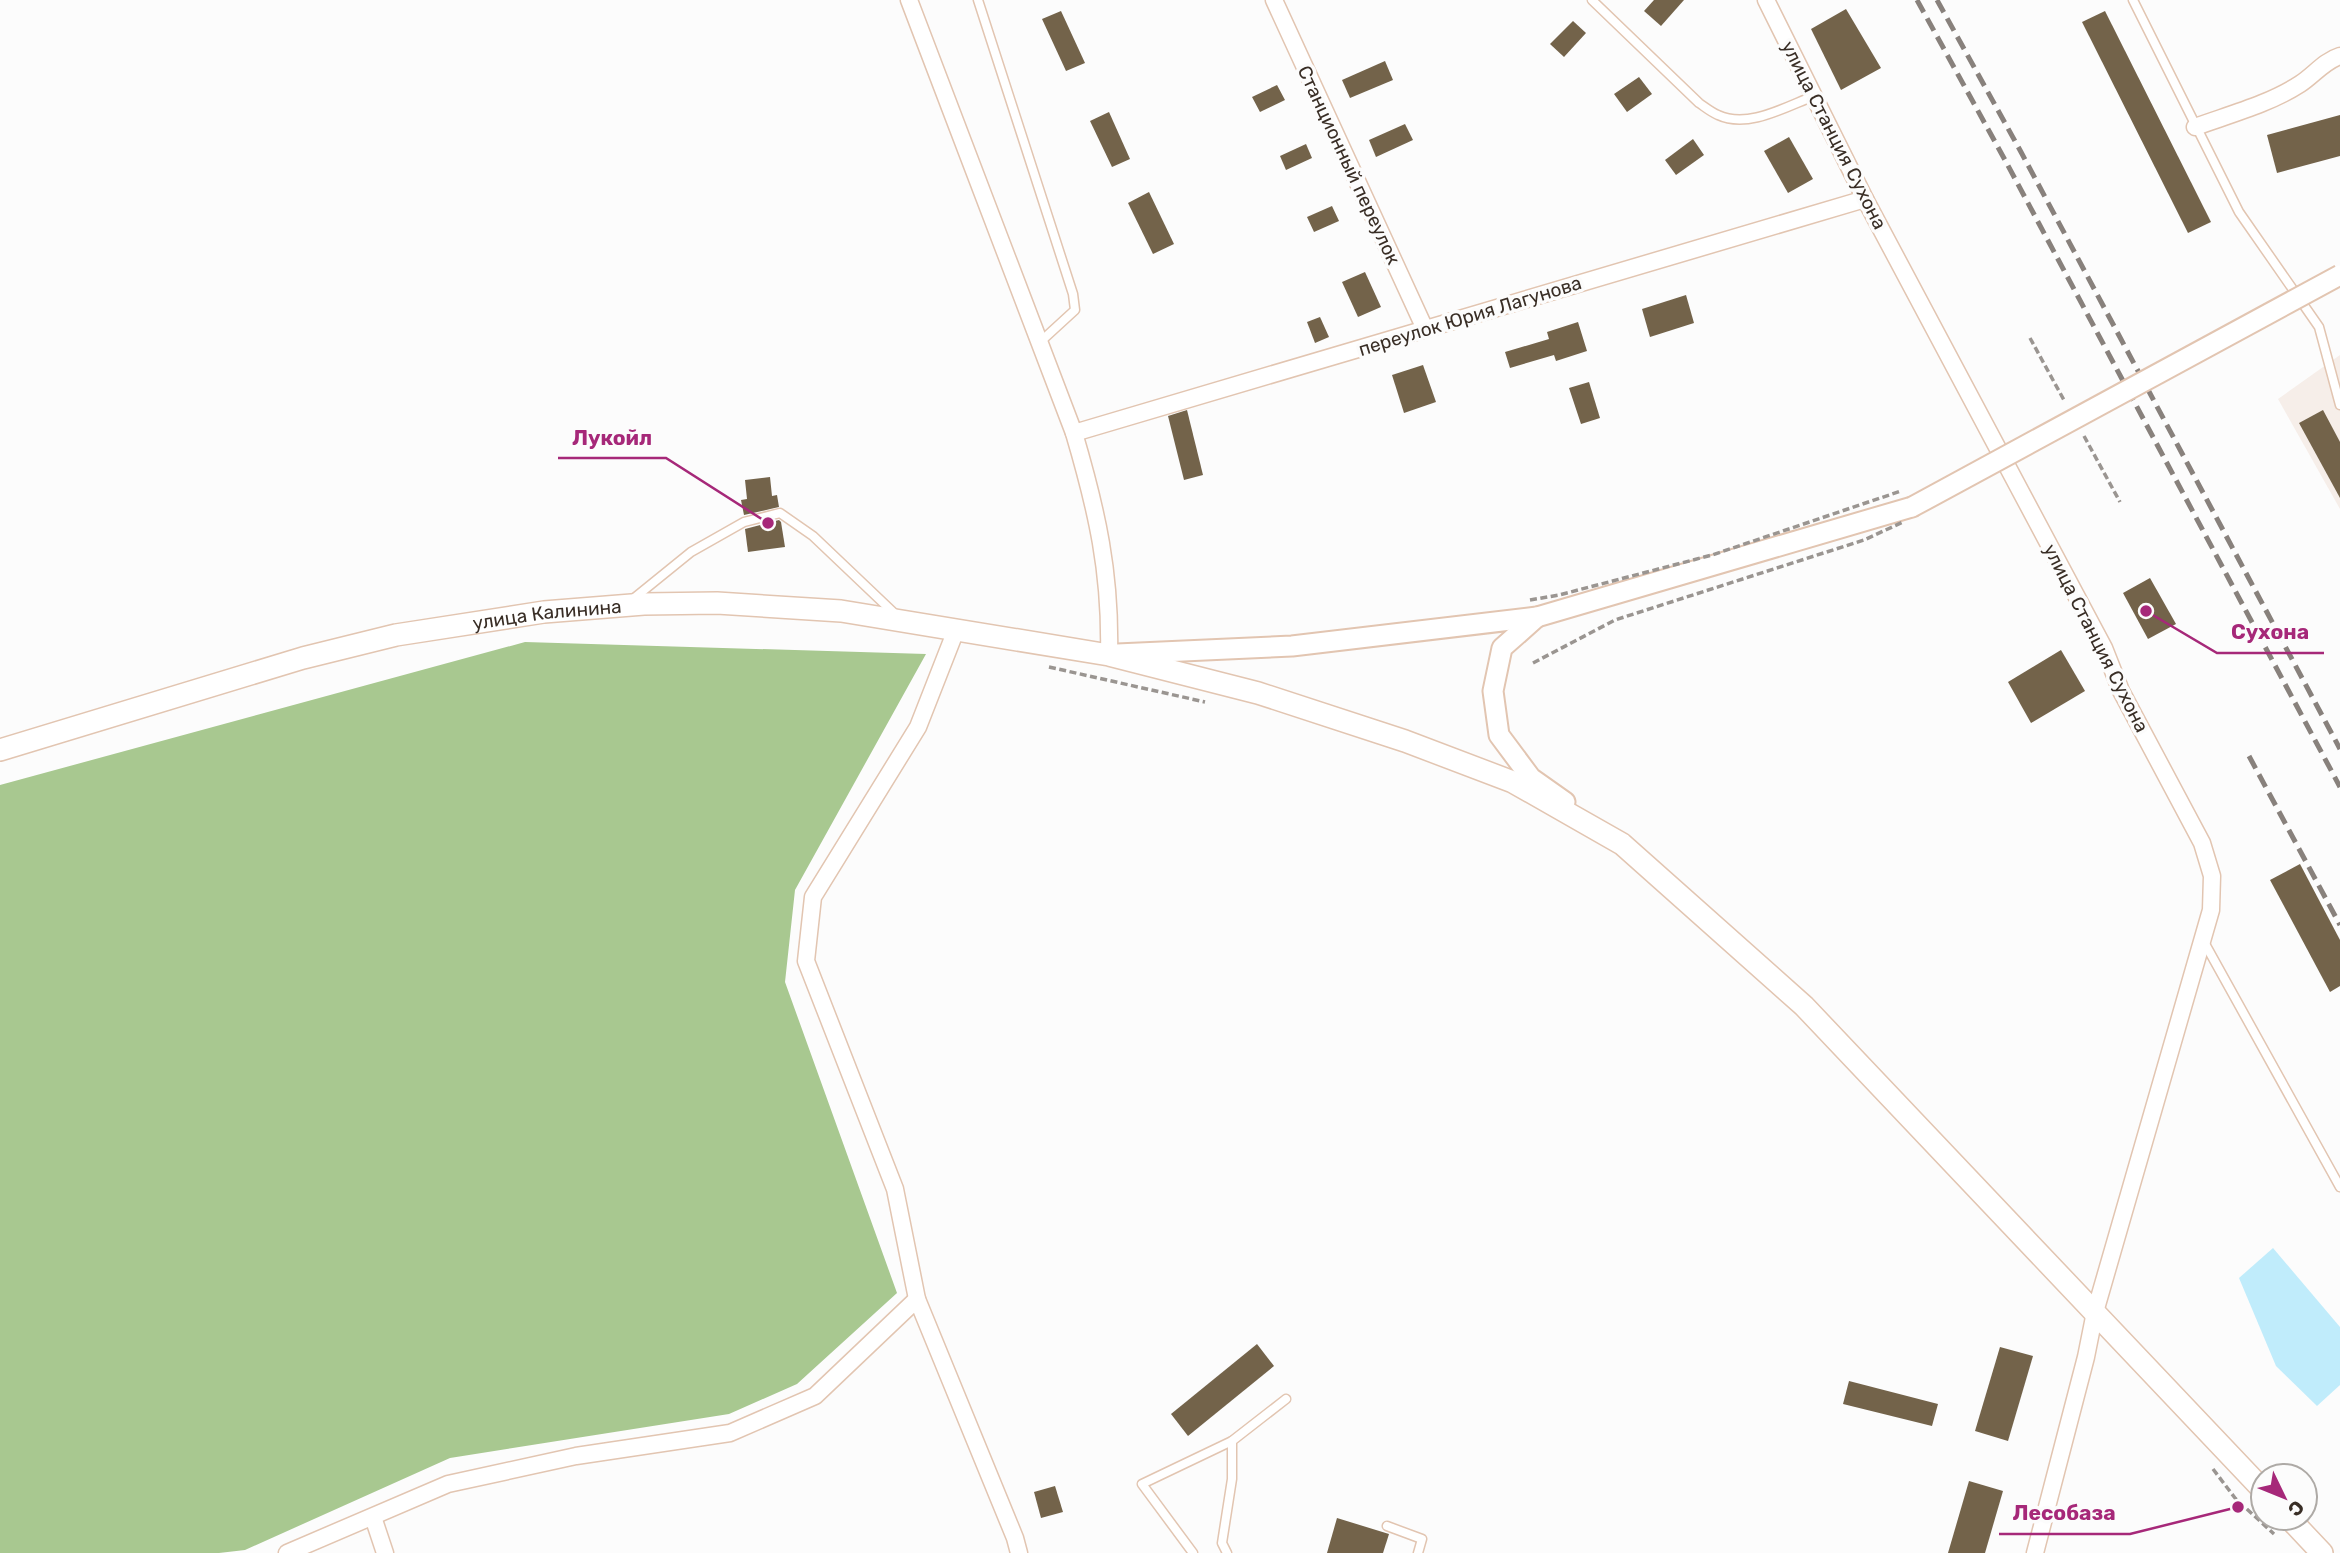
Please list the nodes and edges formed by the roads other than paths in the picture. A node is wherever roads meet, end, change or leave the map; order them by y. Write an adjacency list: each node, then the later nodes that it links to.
1 (909, 0): 13 (street)
2 (978, 0): 13 (lane)
3 (1274, 0): 12 (street, Станционный переулок)
4 (1592, 0): 8 (lane)
5 (1766, 0): 8 (street, улица Станция Сухона)
6 (2133, 0): 9 (lane)
7 (2340, 56): 9 (street)
8 (1814, 96): 10 (street, улица Станция Сухона)
9 (2195, 127): 14 (lane)
10 (1865, 199): 12 (street, переулок Юрия Лагунова); 23 (street, улица Станция Сухона)
11 (2340, 275): 17 (street, bridge)
12 (1425, 329): 15 (street, переулок Юрия Лагунова)
13 (1039, 343): 15 (street)
14 (2340, 405)
15 (1074, 433): 20 (street)
16 (626, 606): 18 (main road, улица Калинина); 18 (lane); 21 (main road, улица Калинина)
17 (1534, 609): 20 (street); 22 (street)
18 (902, 621): 19 (main road, улица Калинина)
19 (956, 630): 20 (main road, улица Калинина); 25 (street)
20 (1110, 655): 22 (main road, улица Калинина)
21 (0, 750)
22 (1622, 844): 26 (main road, улица Калинина)
23 (2202, 940): 24 (lane); 26 (street, улица Станция Сухона)
24 (2340, 1187)
25 (917, 1299): 30 (street); 35 (street)
26 (2095, 1312): 29 (main road, улица Калинина); 39 (street, улица Станция Сухона)
27 (1286, 1399): 28 (lane)
28 (1232, 1441): 36 (lane); 37 (lane)
29 (2249, 1475)
30 (373, 1517): 33 (street); 34 (street)
31 (1387, 1526): 38 (lane)
32 (2302, 1532): 40 (main road)
33 (287, 1553)
34 (385, 1553)
35 (1018, 1553)
36 (1193, 1553)
37 (1227, 1553)
38 (1418, 1553)
39 (2035, 1553)
40 (2322, 1553)

